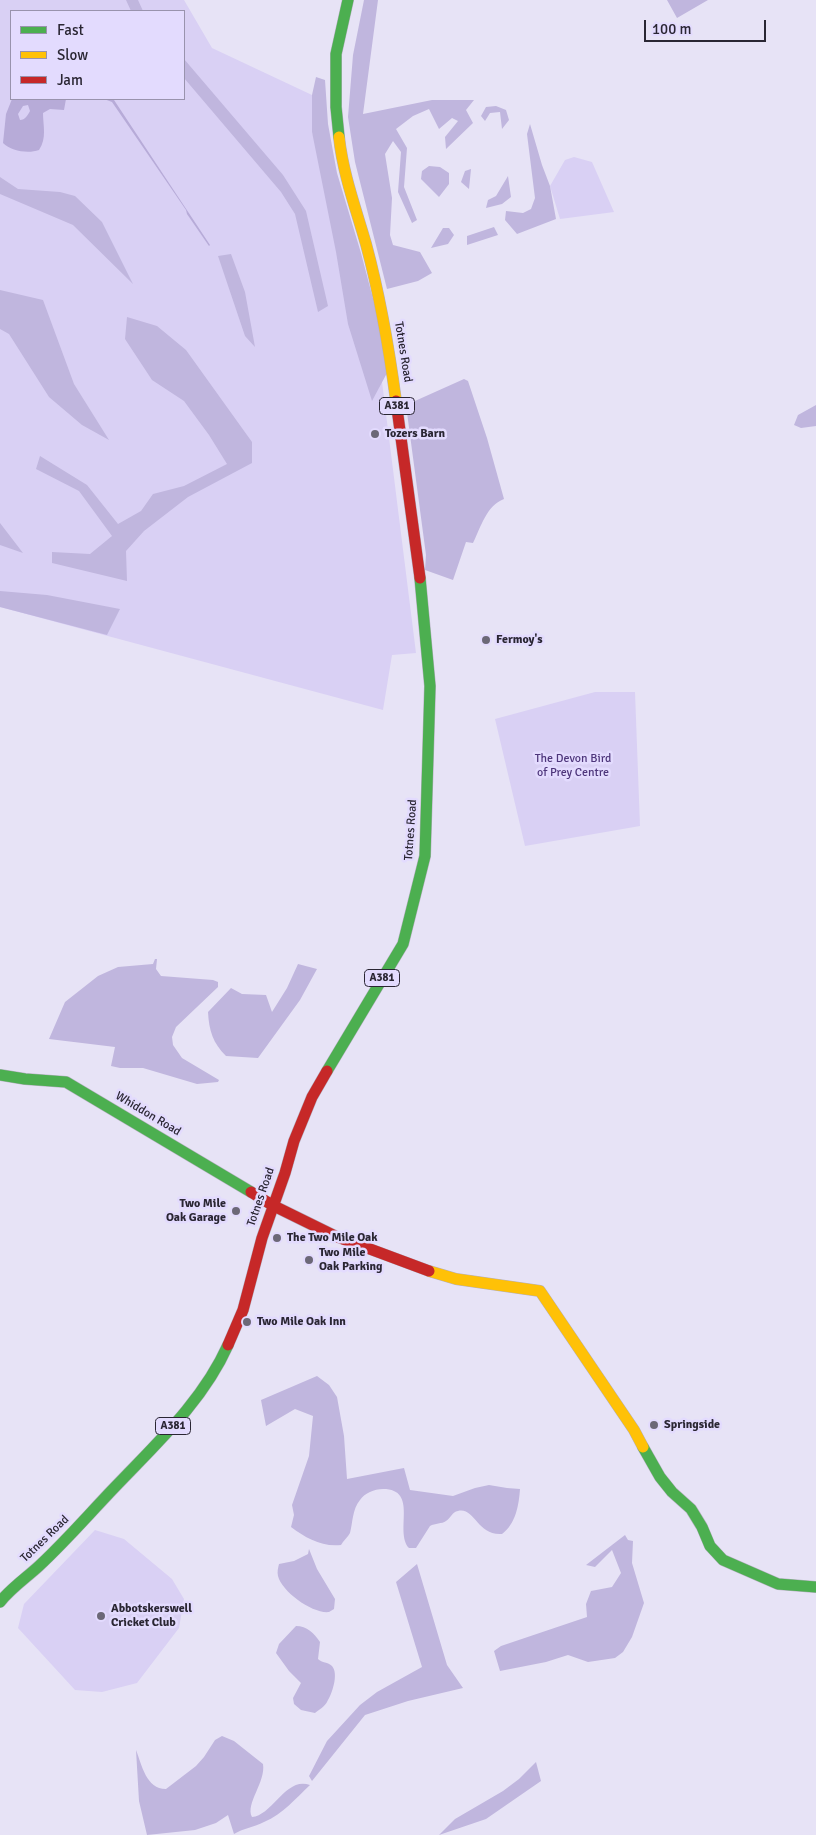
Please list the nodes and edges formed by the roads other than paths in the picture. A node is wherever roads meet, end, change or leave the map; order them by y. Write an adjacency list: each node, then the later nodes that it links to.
1 (348, 0): 3 (main road, Totnes Road / A381)
2 (0, 1075): 3 (main road, Whiddon Road)
3 (272, 1204): 4 (main road, Whiddon Road); 5 (main road, Totnes Road / A381)
4 (816, 1587)
5 (0, 1602)

